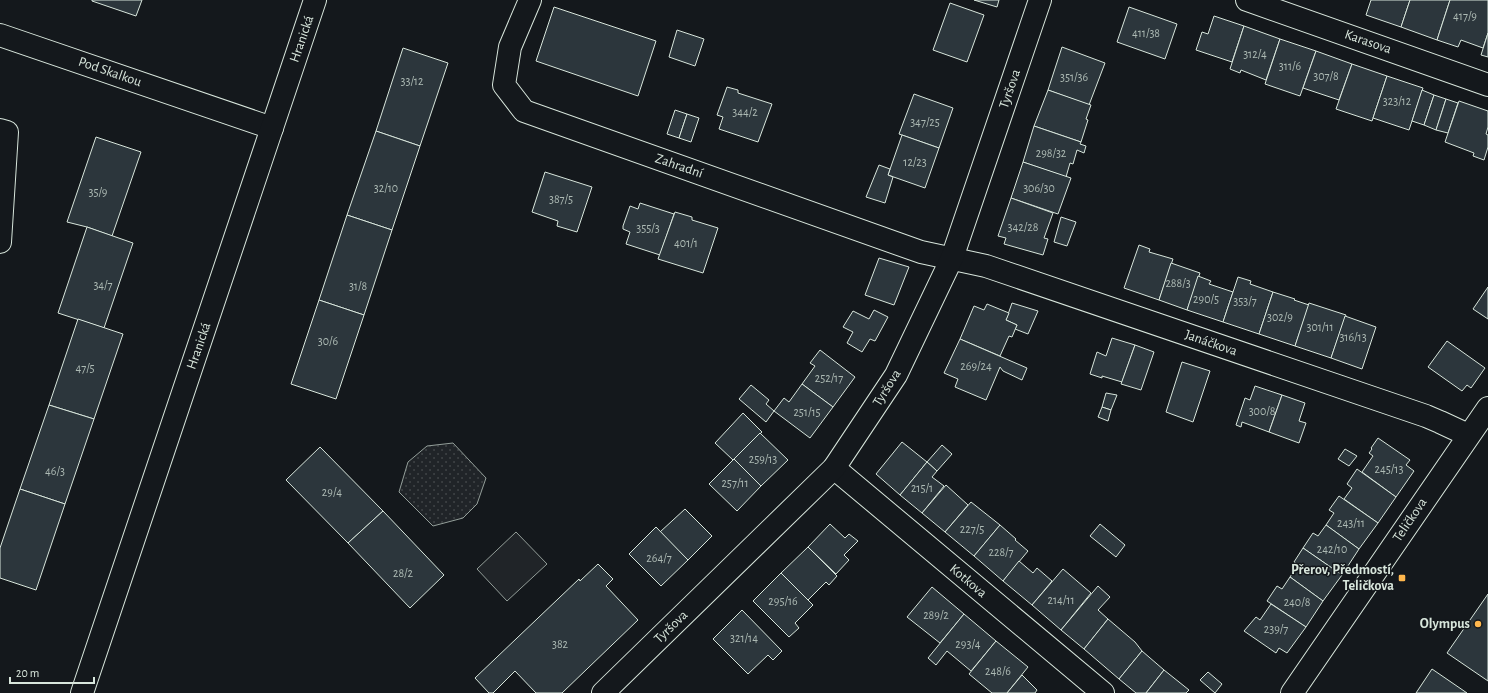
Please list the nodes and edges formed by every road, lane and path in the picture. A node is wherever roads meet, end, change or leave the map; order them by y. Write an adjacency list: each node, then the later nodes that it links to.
1 (315, 0): 7 (street, Hranická)
2 (530, 0): 10 (street, Zahradní)
3 (1040, 0): 10 (street, Tyršova)
4 (1247, 0): 6 (street, Karasova)
5 (0, 35): 7 (street, Pod Skalkou)
6 (1488, 85)
7 (272, 128): 14 (street, Hranická)
8 (0, 130): 9 (street)
9 (0, 242)
10 (952, 258): 12 (street, Janáčkova); 13 (street, Tyršova)
11 (1488, 408): 12 (street, Teličkova)
12 (1468, 435): 17 (street, Teličkova)
13 (834, 468): 15 (street, Tyršova); 16 (street, Kotkova)
14 (82, 693)
15 (603, 693)
16 (1103, 693)
17 (1292, 693)

